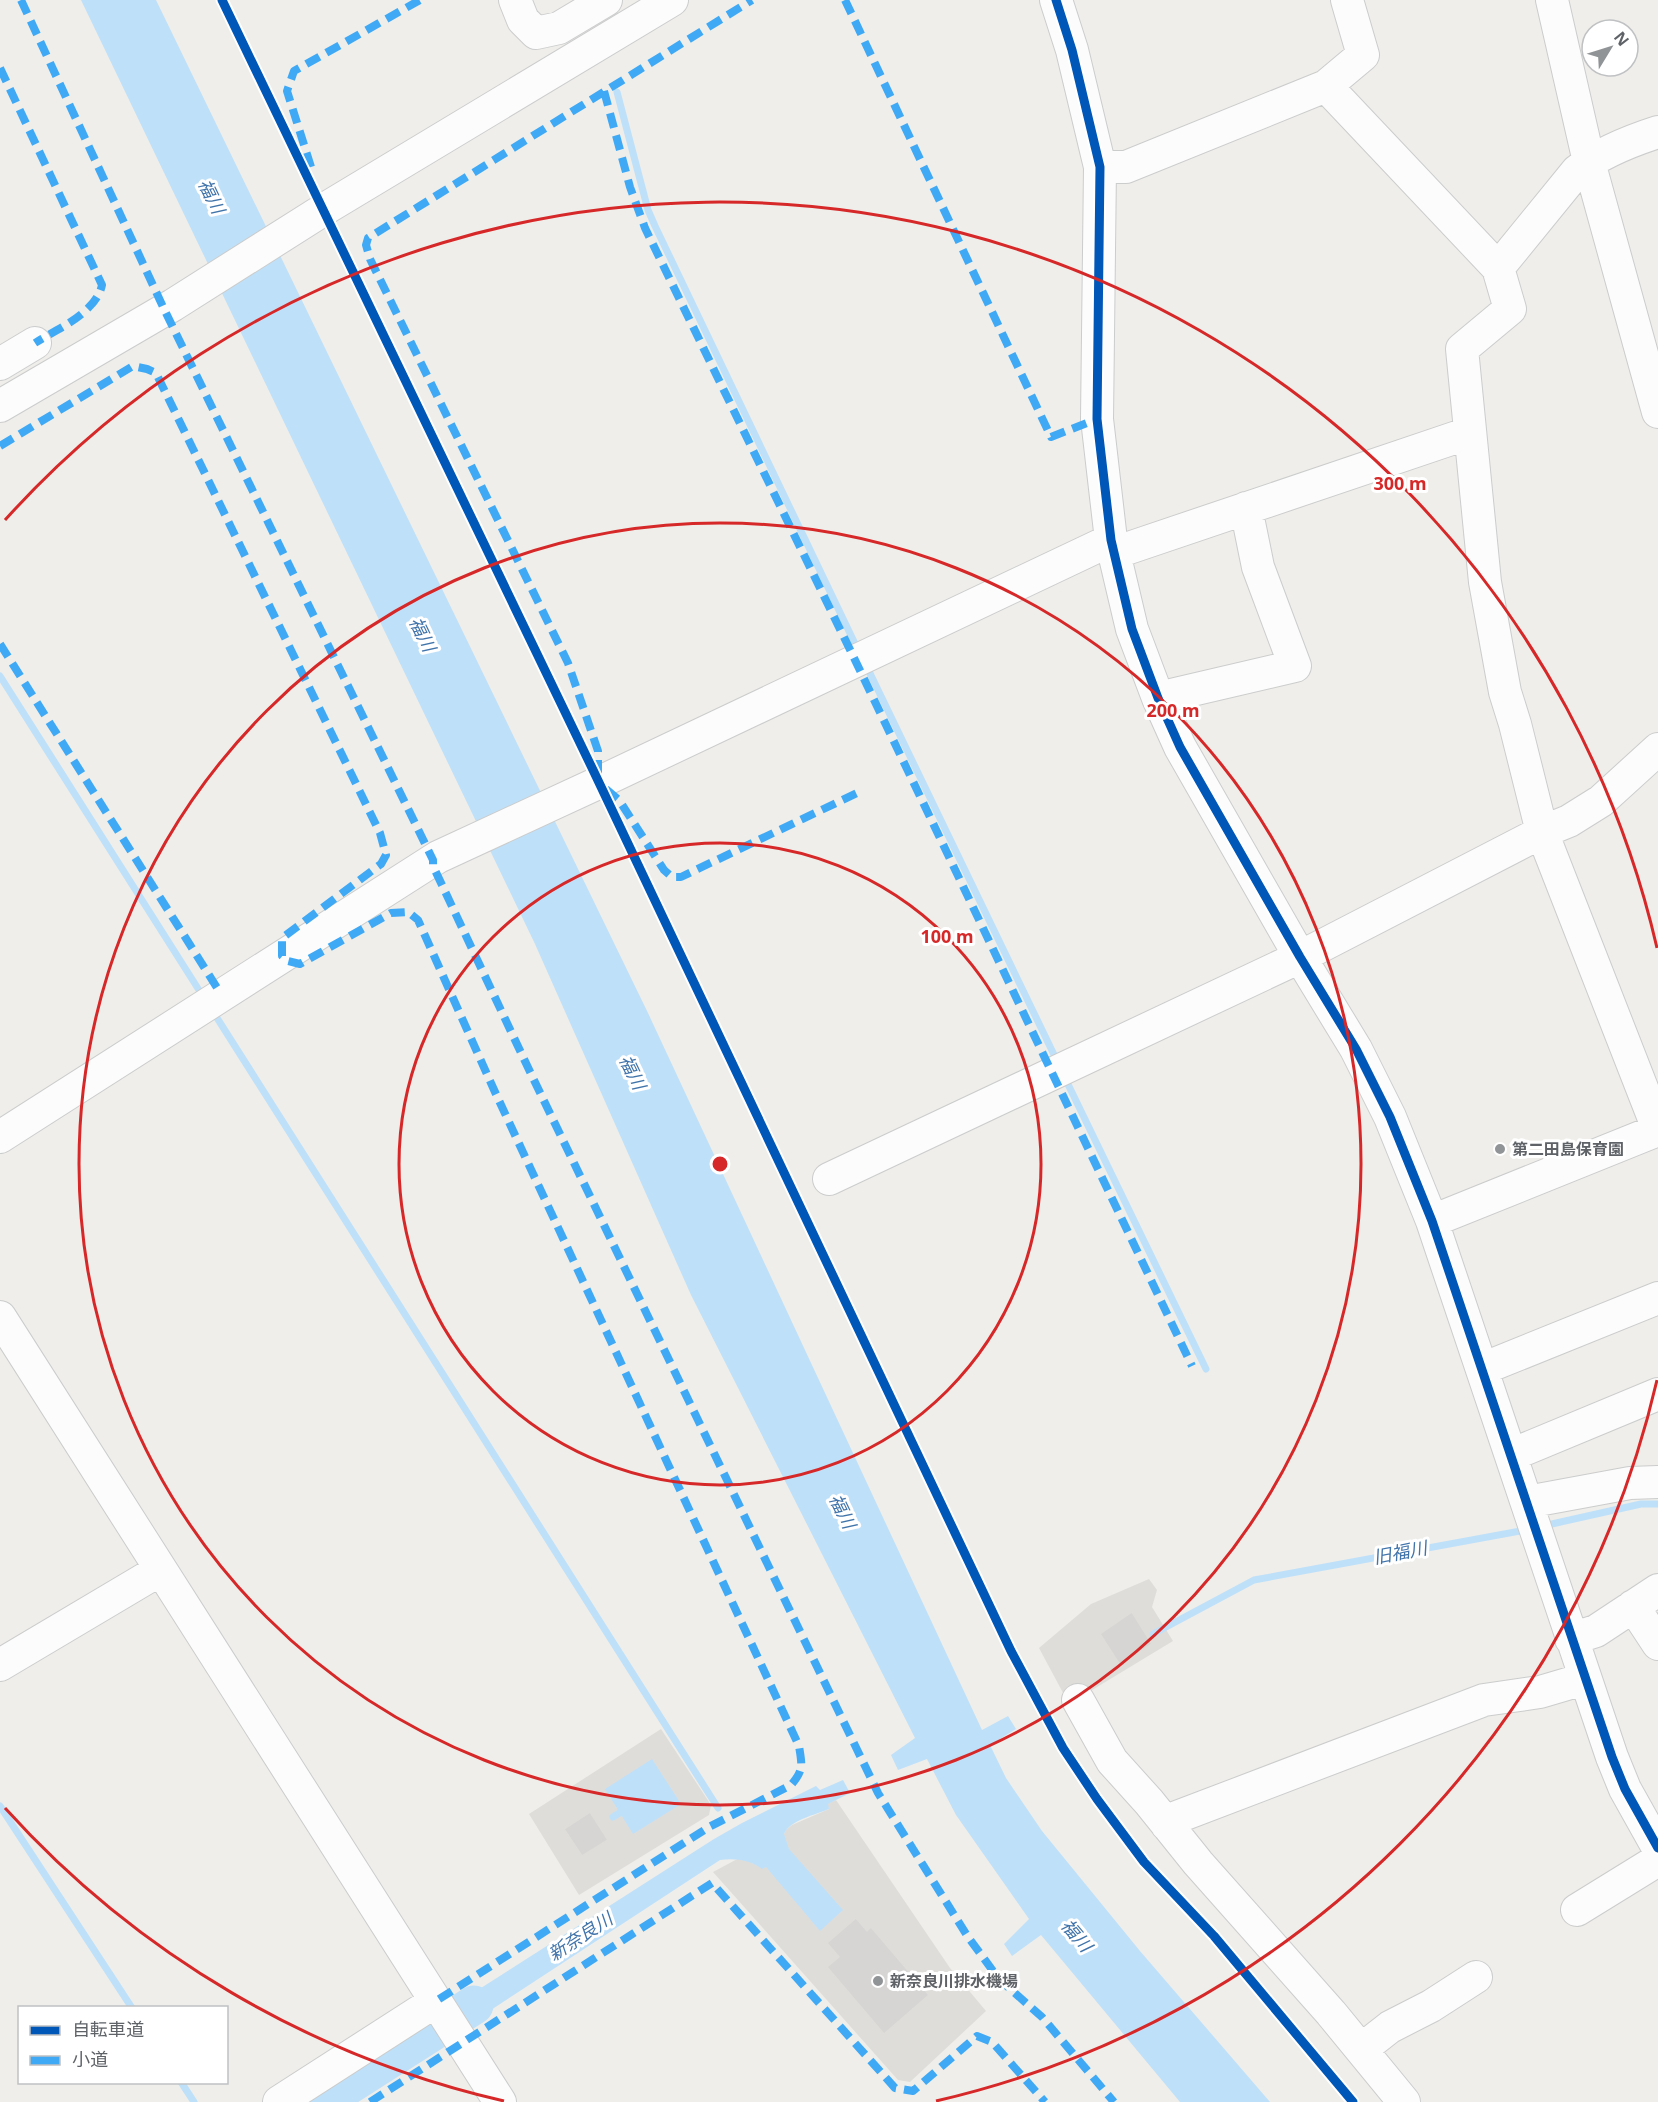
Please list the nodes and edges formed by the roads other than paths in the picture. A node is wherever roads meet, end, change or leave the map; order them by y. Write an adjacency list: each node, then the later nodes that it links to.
1 (515, 0): 2 (street)
2 (606, 0)
3 (672, 0): 14 (street)
4 (1056, 0): 10 (street)
5 (1347, 0): 7 (street)
6 (1552, 0): 9 (street)
7 (1326, 86): 10 (street); 11 (street)
8 (1651, 141): 9 (street)
9 (1589, 162): 11 (street); 15 (street)
10 (1100, 166): 18 (street)
11 (1498, 268): 16 (street)
12 (35, 343): 13 (street)
13 (0, 364)
14 (0, 406)
15 (1657, 406)
16 (1469, 433): 17 (street); 21 (street)
17 (1246, 508): 18 (street); 19 (street)
18 (1112, 546): 19 (street); 24 (street)
19 (1158, 698): 22 (street)
20 (1658, 750): 21 (street)
21 (1542, 832): 22 (street); 23 (street)
22 (1300, 957): 25 (street); 26 (street)
23 (1658, 1129): 26 (street)
24 (0, 1137)
25 (829, 1179)
26 (1432, 1221): 29 (street)
27 (1658, 1298): 29 (street)
28 (0, 1317): 34 (street)
29 (1482, 1369): 31 (street)
30 (1658, 1394): 31 (street)
31 (1511, 1455): 33 (street)
32 (1658, 1482): 33 (street)
33 (1527, 1502): 36 (street)
34 (160, 1570): 38 (street); 46 (street)
35 (1646, 1598): 36 (street); 37 (street)
36 (1571, 1639): 39 (street)
37 (1658, 1644)
38 (0, 1665)
39 (1584, 1679): 41 (street); 42 (street)
40 (1078, 1700): 41 (street)
41 (1167, 1825): 47 (street)
42 (1658, 1848)
43 (1658, 1860): 44 (street)
44 (1578, 1910)
45 (1476, 1977): 47 (street)
46 (445, 2015): 48 (street); 49 (street)
47 (1362, 2049): 50 (street)
48 (279, 2102)
49 (500, 2102)
50 (1404, 2102)

